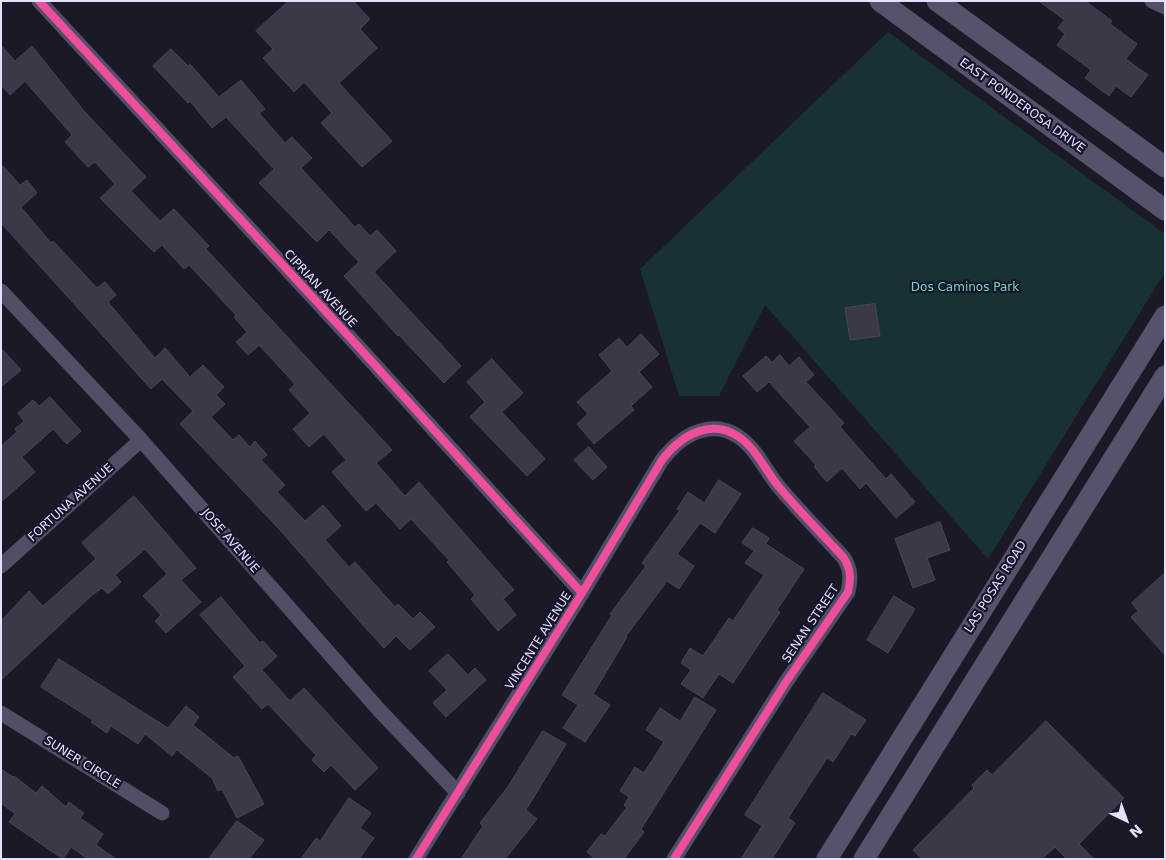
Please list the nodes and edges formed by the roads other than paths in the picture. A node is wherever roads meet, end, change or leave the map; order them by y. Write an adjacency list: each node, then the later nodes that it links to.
1 (39, 1): 15 (street, CIPRIAN AVENUE)
2 (880, 1): 7 (main road, EAST PONDEROSA DRIVE)
3 (937, 1): 6 (main road)
4 (1152, 1): 5 (street)
5 (1165, 7)
6 (1165, 167)
7 (1165, 210)
8 (1, 291): 12 (street, JOSE AVENUE)
9 (1165, 316): 13 (main road, LAS POSAS ROAD)
10 (1165, 376): 16 (main road)
11 (712, 429): 15 (street, VINCENTE AVENUE); 21 (street, SENAN STREET)
12 (141, 440): 14 (street, FORTUNA AVENUE); 18 (street, JOSE AVENUE)
13 (1071, 466): 16 (main road); 22 (main road, LAS POSAS ROAD)
14 (1, 566)
15 (582, 593): 18 (street, VINCENTE AVENUE)
16 (998, 643): 23 (main road)
17 (1, 713): 19 (street, SUNER CIRCLE)
18 (458, 793): 20 (street, VINCENTE AVENUE)
19 (162, 814)
20 (416, 859)
21 (674, 859)
22 (827, 859)
23 (864, 859)

